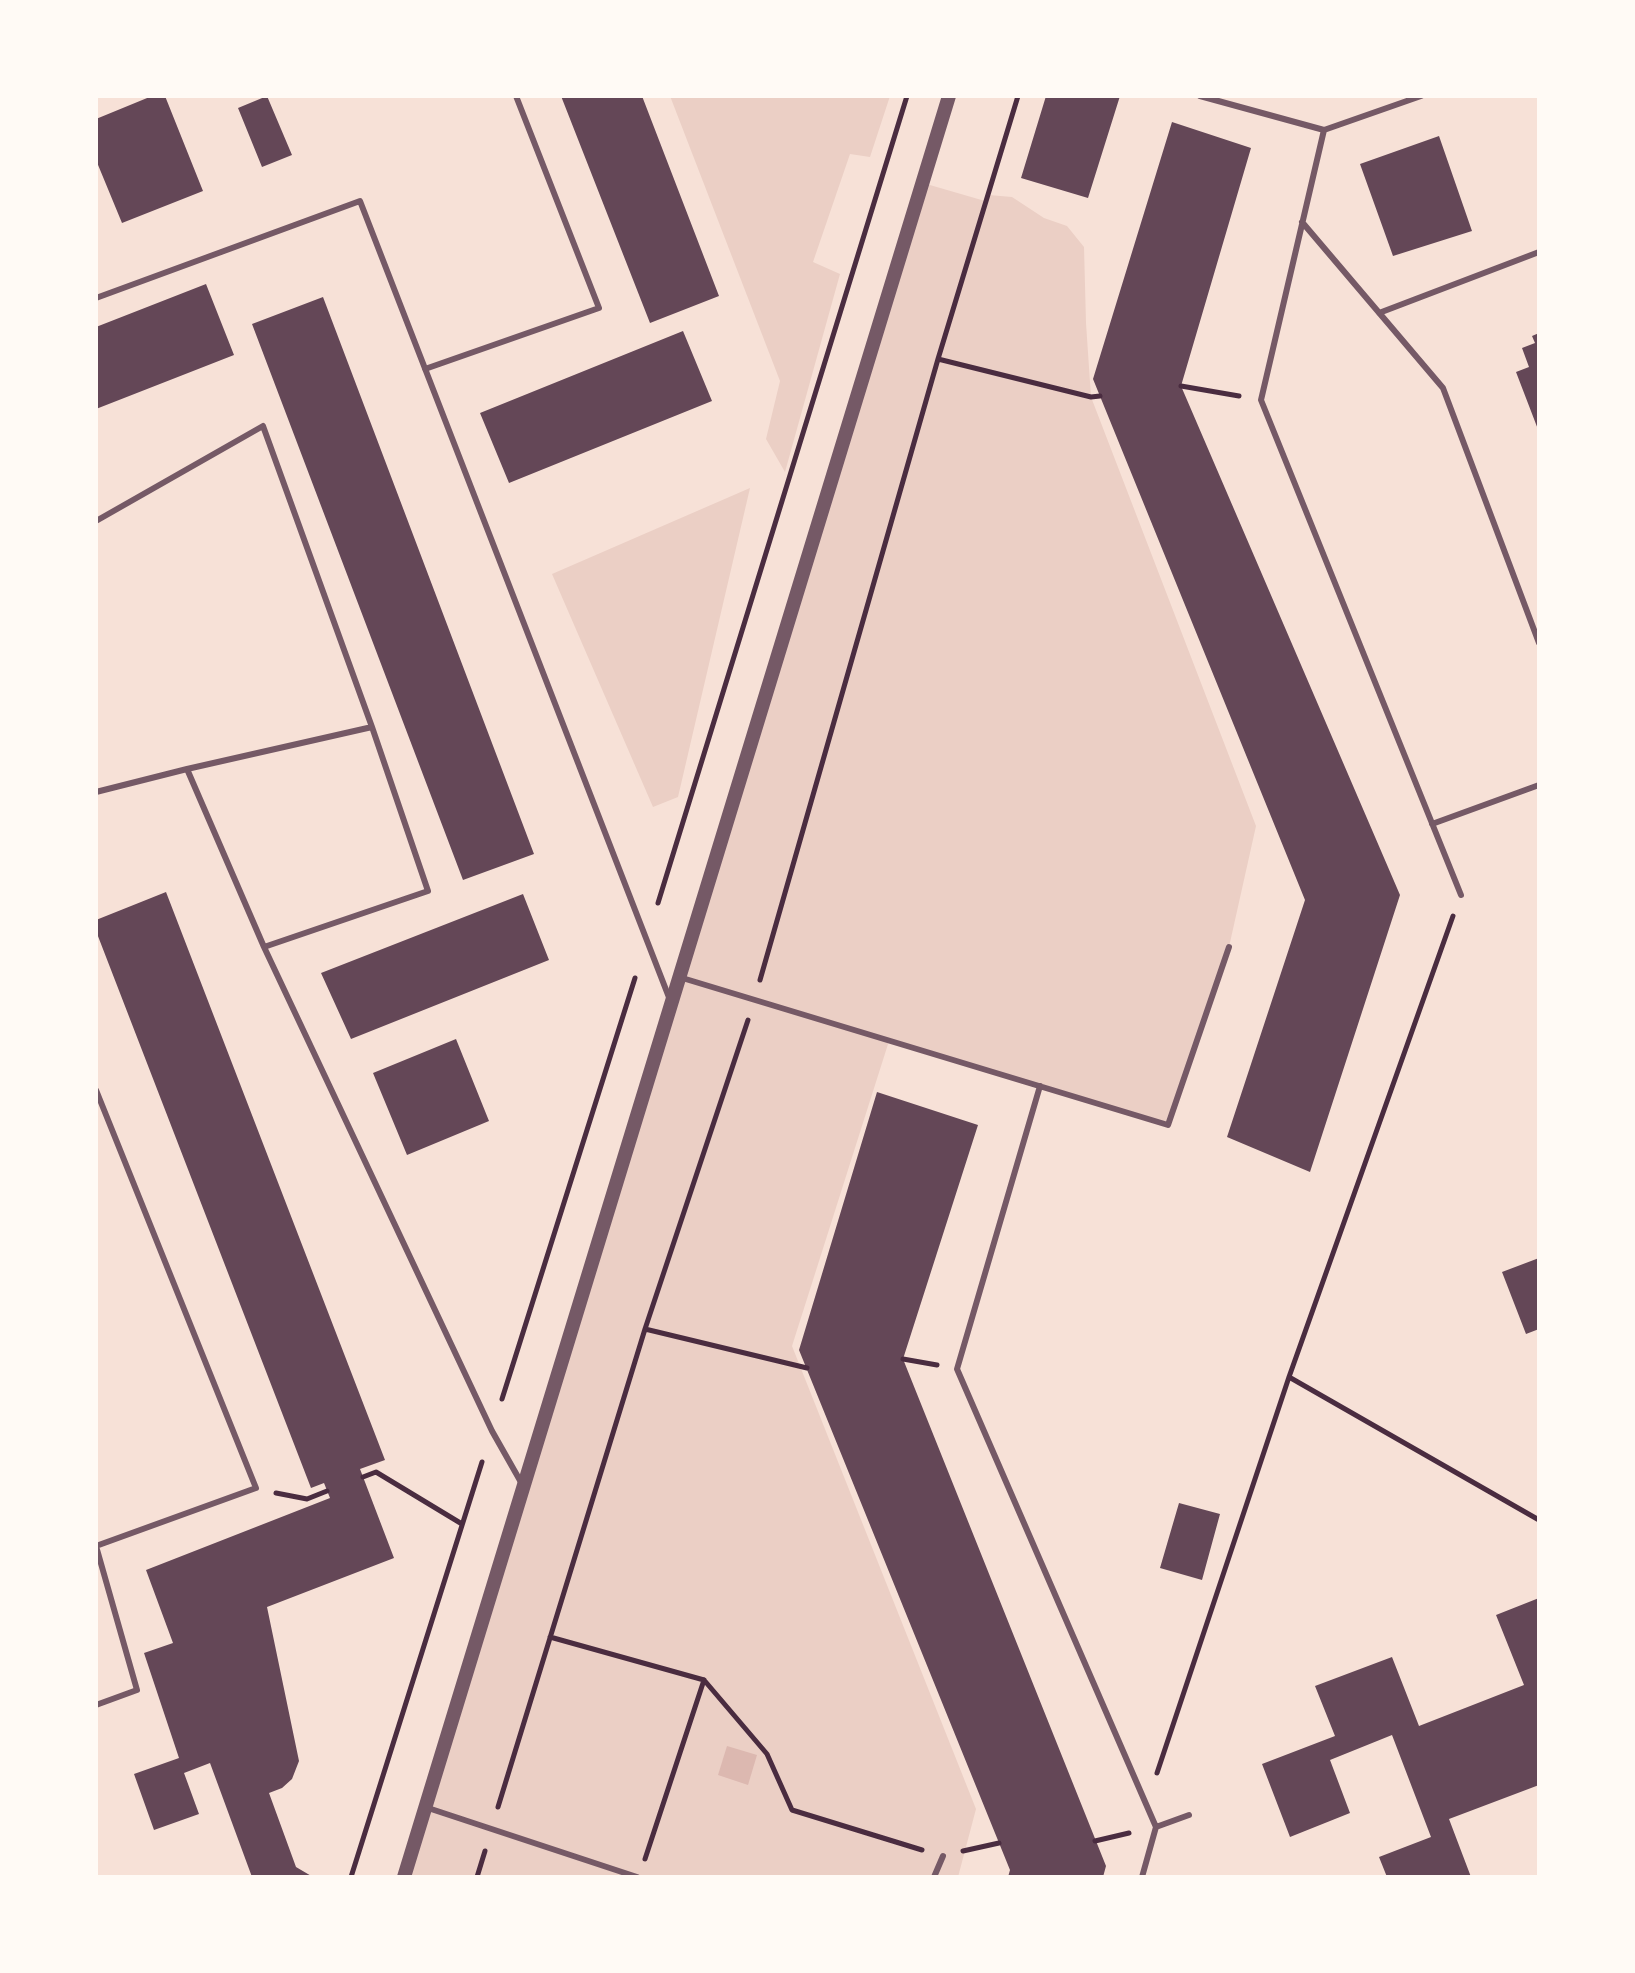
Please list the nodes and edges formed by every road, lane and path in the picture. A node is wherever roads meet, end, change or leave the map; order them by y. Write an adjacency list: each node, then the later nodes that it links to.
1 (516, 96): 12 (lane)
2 (907, 96): 24 (path)
3 (949, 96): 27 (street)
4 (1200, 96): 6 (lane)
5 (1421, 96): 6 (lane)
6 (1324, 130): 7 (lane)
7 (1302, 222): 10 (lane); 15 (lane)
8 (1539, 252): 10 (lane)
9 (96, 298): 12 (lane)
10 (1379, 313): 17 (lane)
11 (938, 359): 14 (path)
12 (425, 369): 24 (lane)
13 (1181, 386): 15 (path)
14 (1100, 396)
15 (1261, 400): 22 (lane)
16 (96, 521): 18 (lane)
17 (1539, 643)
18 (372, 727): 19 (lane); 25 (lane)
19 (187, 769): 21 (lane); 25 (lane)
20 (1539, 785): 22 (lane)
21 (96, 792)
22 (1432, 824): 23 (lane)
23 (1461, 895): 35 (path)
24 (647, 940): 28 (lane); 36 (path)
25 (264, 947): 36 (lane)
26 (1229, 947): 29 (lane)
27 (679, 977): 28 (street); 29 (lane)
28 (672, 1003): 38 (street)
29 (1040, 1086): 34 (lane)
30 (96, 1090): 39 (lane)
31 (645, 1329): 33 (path)
32 (903, 1359): 34 (path)
33 (807, 1368)
34 (957, 1369): 46 (lane)
35 (1289, 1377): 41 (path); 46 (path)
36 (492, 1431): 38 (lane); 42 (path)
37 (363, 1477): 42 (path)
38 (523, 1486): 47 (street)
39 (256, 1488): 40 (path); 45 (lane)
40 (327, 1491)
41 (1539, 1520)
42 (462, 1524): 54 (path)
43 (550, 1637): 44 (path)
44 (704, 1680): 52 (path); 53 (path)
45 (96, 1705)
46 (1147, 1804): 49 (lane)
47 (425, 1807): 55 (street); 56 (lane)
48 (1189, 1815): 49 (lane)
49 (1156, 1827): 50 (path); 58 (lane)
50 (1095, 1841)
51 (999, 1843): 52 (path)
52 (943, 1856): 57 (lane)
53 (644, 1862)
54 (351, 1877)
55 (404, 1877)
56 (637, 1877)
57 (934, 1877)
58 (1142, 1877)

